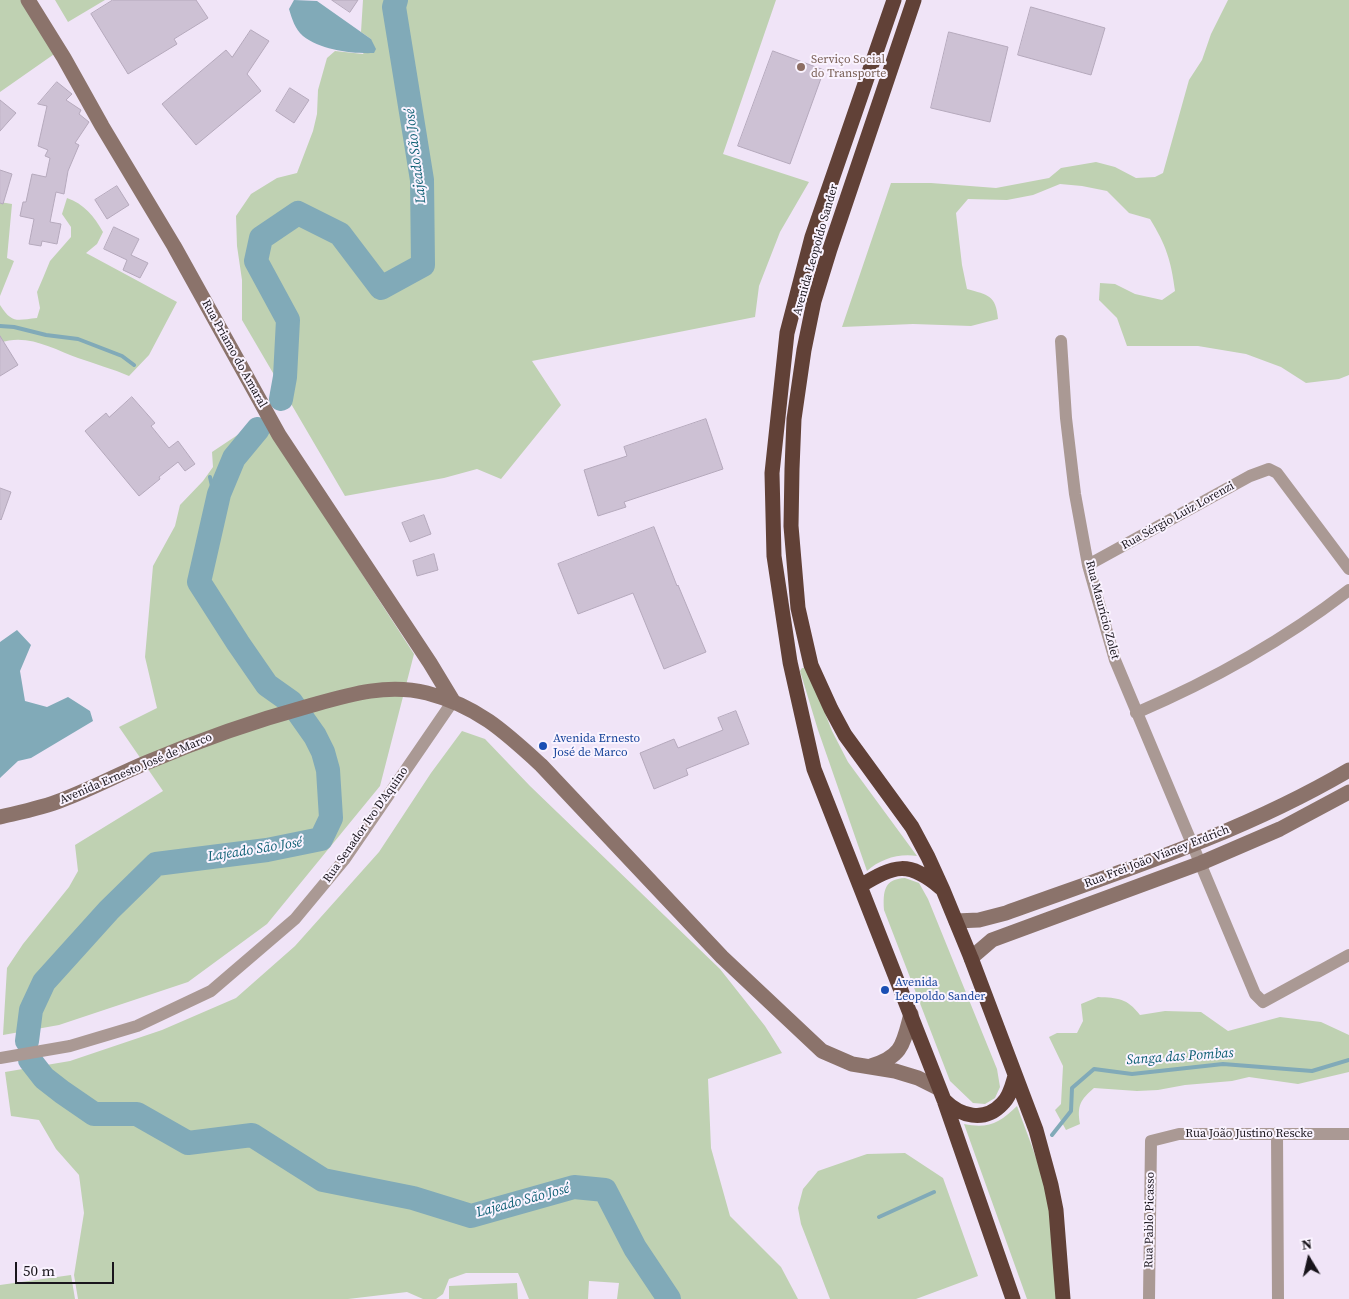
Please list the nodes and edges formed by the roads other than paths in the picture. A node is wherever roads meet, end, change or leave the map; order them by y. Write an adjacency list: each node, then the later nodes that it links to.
1 (28, 0): 8 (street, Rua Priamo do Amaral)
2 (894, 0): 15 (highway, Avenida Leopoldo Sander)
3 (914, 0): 16 (highway, Avenida Leopoldo Sander)
4 (1061, 341): 5 (street, Rua Maurício Zolet)
5 (1088, 564): 6 (street, Rua Sérgio Luiz Lorenzi); 9 (street, Rua Maurício Zolet)
6 (1349, 568)
7 (1349, 590): 9 (street)
8 (453, 701): 12 (street, Avenida Ernesto José de Marco); 21 (street, Rua Senador Ivo D'Aquino); 22 (street, Avenida Ernesto José de Marco)
9 (1136, 713): 13 (street, Rua Maurício Zolet)
10 (1349, 770): 13 (street, Rua Frei João Vianey Erdrich)
11 (1349, 792): 14 (street, Rua Frei João Vianey Erdrich)
12 (0, 817)
13 (1194, 845): 14 (street, Rua Maurício Zolet); 17 (street, Rua Frei João Vianey Erdrich)
14 (1201, 863): 18 (street, Rua Maurício Zolet); 19 (street, Rua Frei João Vianey Erdrich)
15 (860, 886): 16 (highway); 20 (highway, Avenida Leopoldo Sander)
16 (943, 890): 17 (highway, Avenida Leopoldo Sander)
17 (956, 920): 19 (highway, Avenida Leopoldo Sander)
18 (1349, 955)
19 (971, 958): 23 (highway, Avenida Leopoldo Sander)
20 (911, 1014): 22 (street); 24 (highway, Avenida Leopoldo Sander)
21 (0, 1058)
22 (870, 1066): 24 (street, Avenida Ernesto José de Marco)
23 (1015, 1076): 24 (highway); 29 (highway, Avenida Leopoldo Sander)
24 (941, 1094): 28 (highway, Avenida Leopoldo Sander)
25 (1277, 1133): 26 (street, Rua João Justino Rescke); 27 (street, Rua João Justino Rescke); 31 (street)
26 (1349, 1134)
27 (1151, 1141): 30 (street, Rua Pablo Picasso)
28 (1013, 1299)
29 (1063, 1299)
30 (1149, 1299)
31 (1278, 1299)

